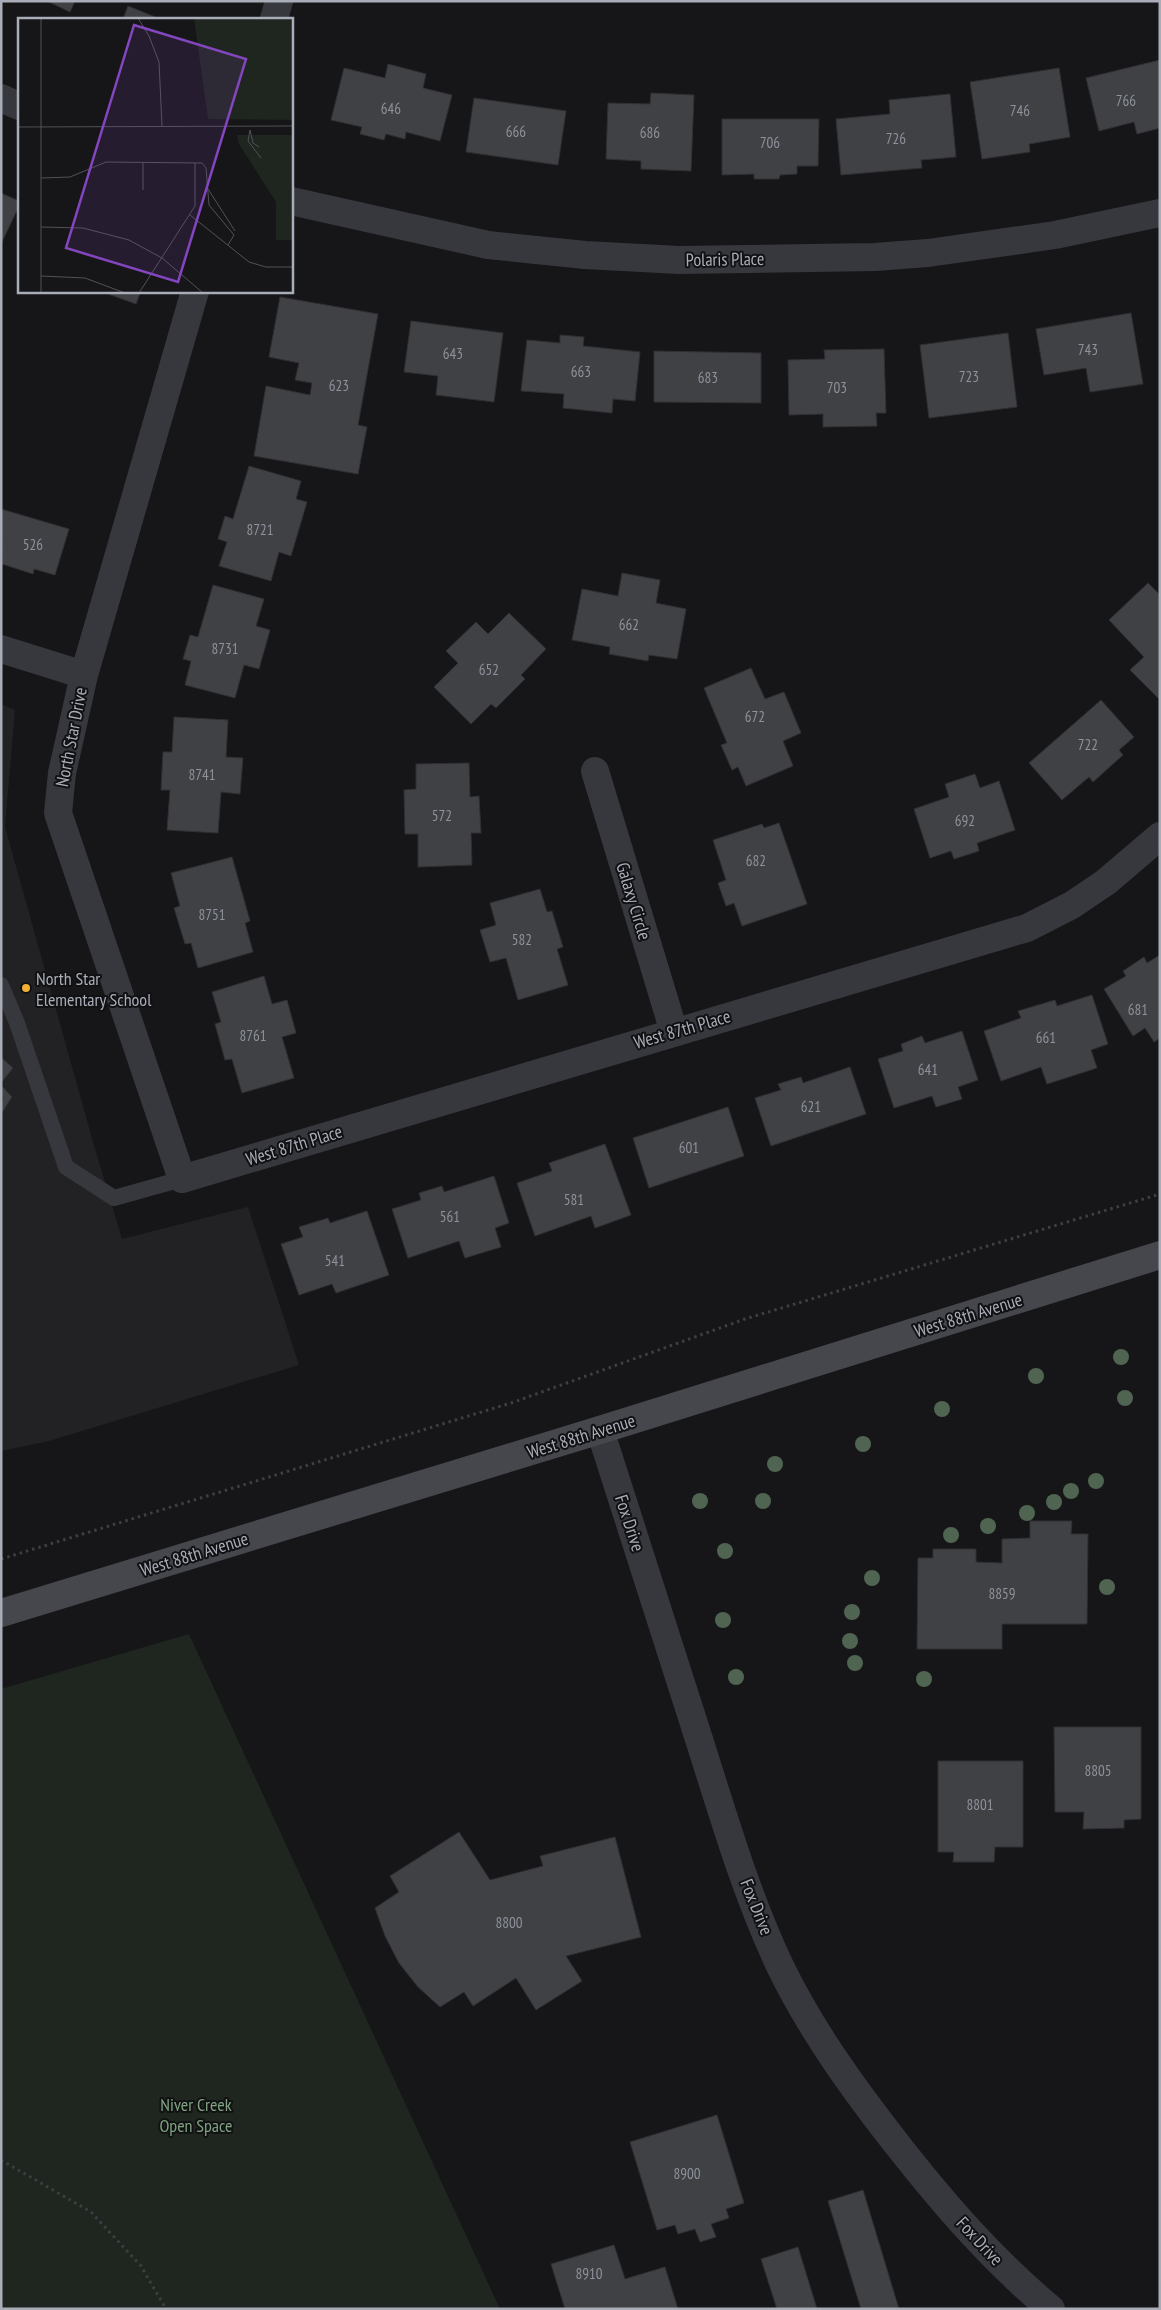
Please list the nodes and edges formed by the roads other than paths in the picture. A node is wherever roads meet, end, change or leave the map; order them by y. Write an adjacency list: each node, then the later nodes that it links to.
1 (279, 1): 2 (street)
2 (274, 18)
3 (1, 98): 4 (street)
4 (18, 106)
5 (292, 201): 6 (street, Polaris Place)
6 (1160, 213)
7 (195, 292): 9 (street, North Star Drive)
8 (1, 649): 9 (street)
9 (84, 675): 14 (street, North Star Drive)
10 (595, 771): 13 (street, Galaxy Circle)
11 (1160, 836): 13 (street, West 87th Place)
12 (1, 985): 14 (lane)
13 (674, 1032): 14 (street, West 87th Place)
14 (182, 1179)
15 (1160, 1255): 16 (main road, West 88th Avenue)
16 (600, 1430): 17 (main road, West 88th Avenue); 18 (street, Fox Drive)
17 (1, 1613)
18 (1051, 2309)

